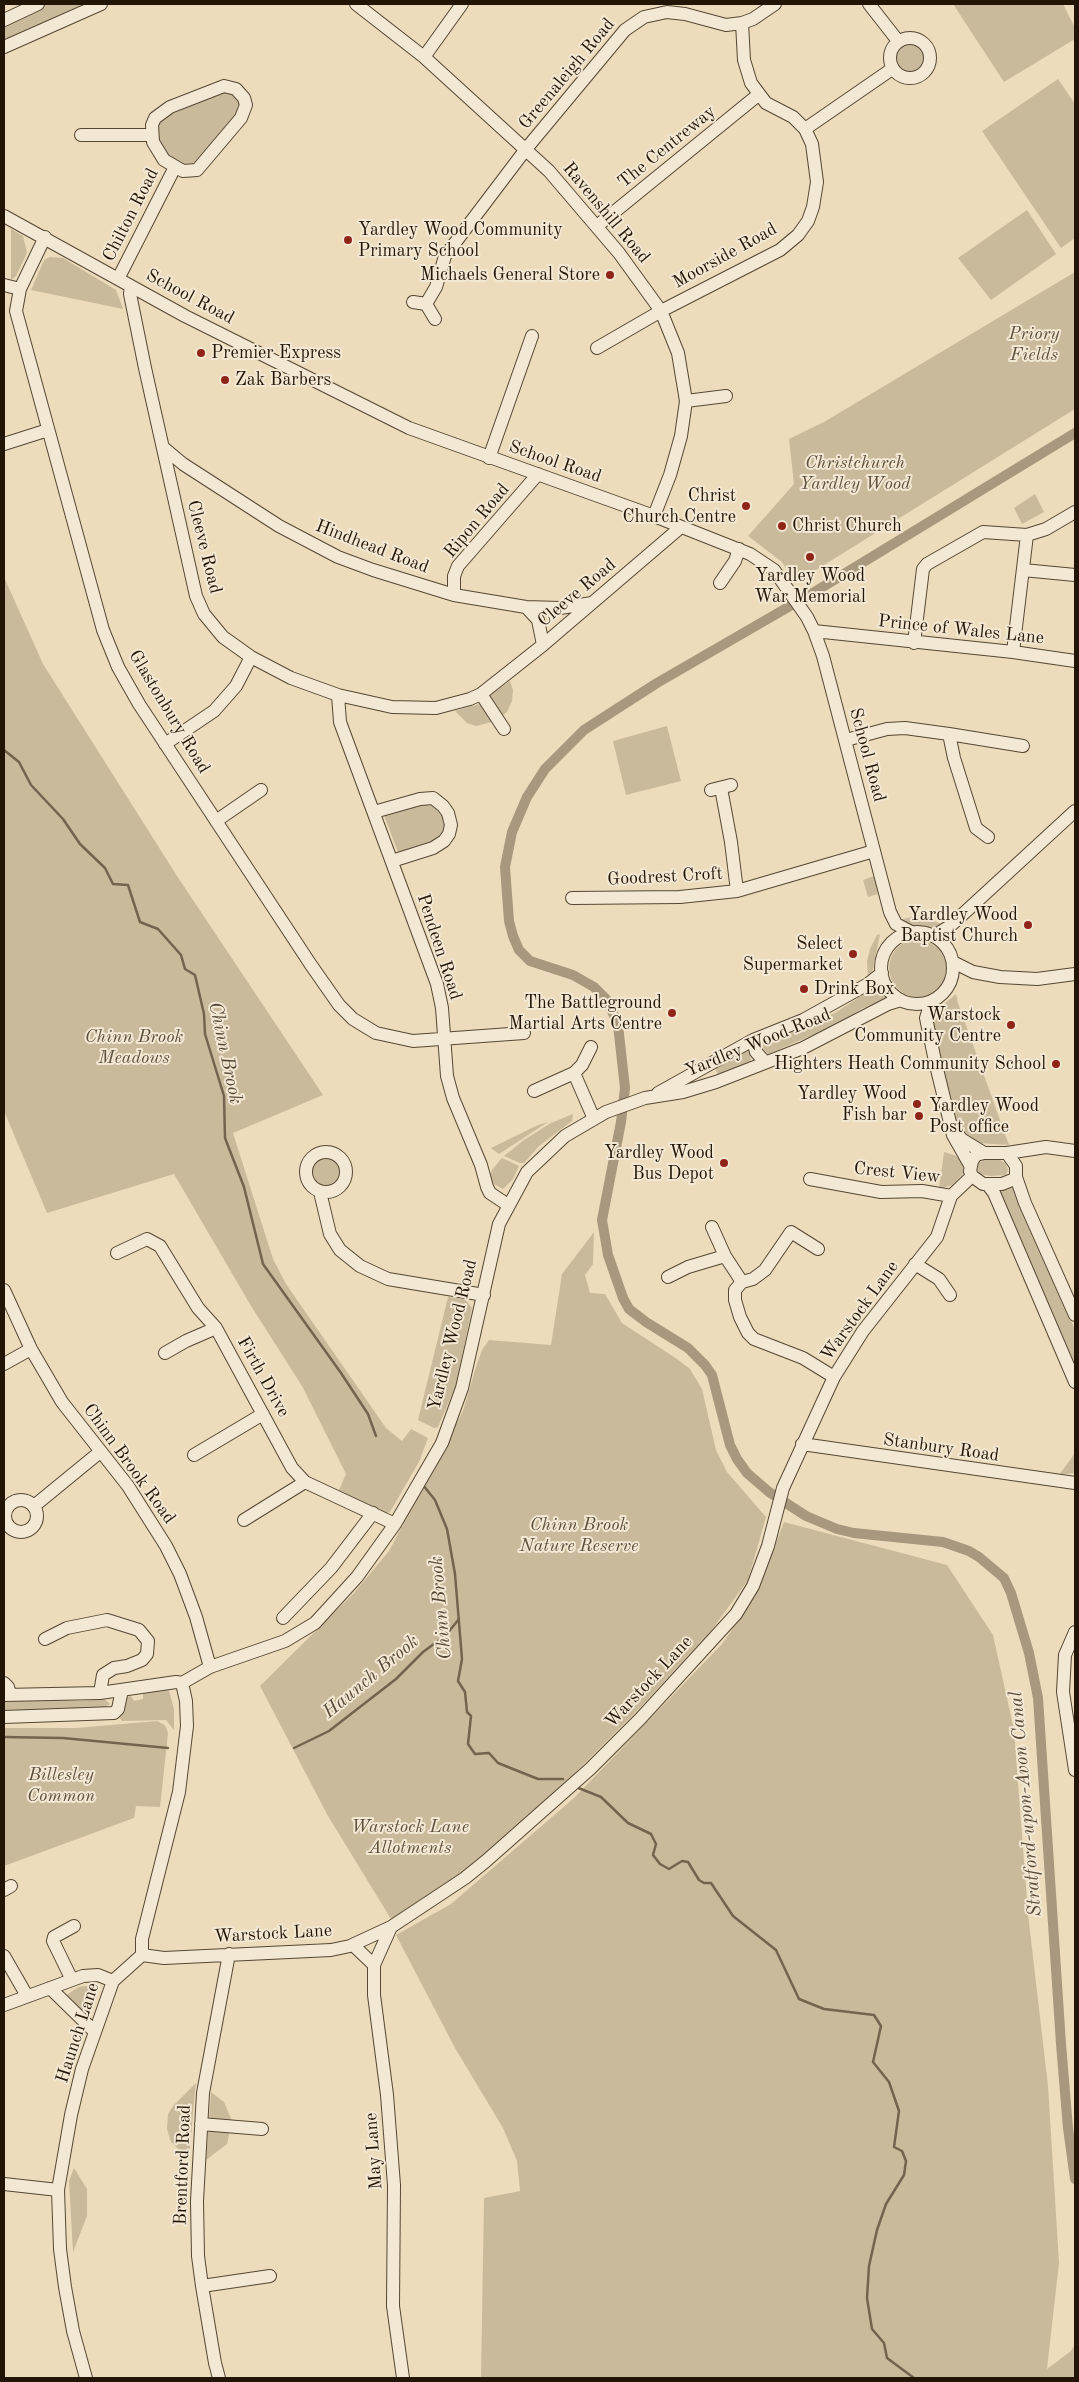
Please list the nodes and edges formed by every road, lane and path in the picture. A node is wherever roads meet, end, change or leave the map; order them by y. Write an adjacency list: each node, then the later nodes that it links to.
1 (38, 4): 7 (street)
2 (101, 4): 10 (street)
3 (356, 4): 11 (street, Ravenshill Road)
4 (462, 4): 11 (street)
5 (775, 4): 8 (street, Greenaleigh Road)
6 (869, 4): 9 (street)
7 (4, 20)
8 (742, 23): 13 (street); 17 (street, Greenaleigh Road)
9 (898, 41): 12 (street); 12 (street)
10 (4, 47)
11 (424, 57): 17 (street, Ravenshill Road)
12 (892, 69): 14 (street)
13 (758, 95): 14 (street); 20 (street, The Centreway)
14 (805, 129): 28 (street, Moorside Road)
15 (81, 134): 16 (street)
16 (152, 135): 18 (street); 18 (street)
17 (526, 149): 20 (street, Ravenshill Road); 27 (street, Greenaleigh Road)
18 (175, 167): 22 (street, Chilton Road)
19 (4, 216): 21 (street, School Road)
20 (597, 226): 28 (street, Ravenshill Road)
21 (45, 237): 22 (street, School Road); 25 (street, Glastonbury Road)
22 (118, 279): 24 (street, School Road)
23 (4, 285): 25 (street)
24 (131, 286): 36 (street, Cleeve Road); 37 (street, School Road)
25 (20, 289): 34 (street, Glastonbury Road)
26 (413, 302): 27 (street)
27 (426, 304): 29 (street)
28 (661, 311): 31 (street, Moorside Road); 33 (street, Ravenshill Road)
29 (435, 319)
30 (532, 336): 37 (street)
31 (597, 348)
32 (726, 396): 33 (street)
33 (686, 402): 40 (street, Ravenshill Road)
34 (48, 430): 35 (street); 61 (street, Glastonbury Road)
35 (4, 444)
36 (164, 448): 47 (street, Hindhead Road); 54 (street, Cleeve Road)
37 (489, 458): 38 (street, School Road)
38 (538, 474): 40 (street, School Road); 47 (street, Ripon Road)
39 (1075, 512): 42 (street)
40 (654, 516): 41 (street, School Road)
41 (681, 528): 43 (street, School Road); 48 (street, Cleeve Road)
42 (1027, 536): 44 (street); 51 (street)
43 (739, 549): 46 (street); 50 (street, School Road)
44 (1023, 570): 45 (street); 53 (street)
45 (1075, 575)
46 (720, 583)
47 (454, 595): 49 (street, Hindhead Road)
48 (593, 603): 49 (street, Hindhead Road); 52 (street, Cleeve Road)
49 (526, 607): 52 (street)
50 (814, 631): 51 (street, Prince of Wales Lane); 60 (street, School Road)
51 (914, 643): 53 (street, Prince of Wales Lane)
52 (543, 645): 56 (street, Cleeve Road)
53 (1013, 652): 55 (street, Prince of Wales Lane)
54 (252, 657): 57 (street, Cleeve Road); 61 (street)
55 (1075, 661)
56 (481, 694): 57 (street, Cleeve Road); 58 (street)
57 (338, 695): 66 (street, Pendeen Road)
58 (504, 729)
59 (950, 734): 60 (street); 62 (street); 68 (street)
60 (846, 740): 69 (street, School Road)
61 (165, 744): 67 (street, Glastonbury Road)
62 (1023, 746)
63 (721, 788): 71 (street)
64 (261, 790): 67 (street)
65 (1075, 811): 74 (street)
66 (374, 812): 70 (street, Pendeen Road); 70 (street)
67 (216, 821): 88 (street, Glastonbury Road)
68 (988, 837)
69 (874, 851): 71 (street, Goodrest Croft); 73 (street, School Road)
70 (392, 861): 88 (street, Pendeen Road)
71 (737, 891): 72 (street, Goodrest Croft)
72 (572, 898)
73 (890, 912): 75 (street, School Road); 77 (street, School Road)
74 (950, 926): 76 (street); 78 (street)
75 (913, 933): 76 (street); 77 (street)
76 (934, 936): 78 (street)
77 (887, 948): 81 (street)
78 (947, 948): 79 (street)
79 (953, 962): 80 (street); 83 (street)
80 (973, 972): 82 (street); 83 (street)
81 (882, 973): 84 (street); 89 (street, Yardley Wood Road)
82 (1075, 974)
83 (952, 979): 85 (street)
84 (908, 1002): 85 (street); 86 (street); 91 (street, Yardley Wood Road)
85 (931, 1002): 86 (street)
86 (926, 1018): 98 (street)
87 (524, 1033): 88 (street, Glastonbury Road)
88 (445, 1040): 109 (street, Pendeen Road)
89 (753, 1040): 91 (street); 92 (street, Yardley Wood Road)
90 (591, 1048): 93 (street)
91 (764, 1062): 94 (street, Yardley Wood Road)
92 (709, 1064): 94 (street); 96 (street, Yardley Wood Road)
93 (574, 1073): 95 (street); 97 (street)
94 (716, 1082): 96 (street, Yardley Wood Road)
95 (534, 1091)
96 (648, 1097): 97 (street, Yardley Wood Road)
97 (594, 1119): 109 (street, Yardley Wood Road)
98 (950, 1123): 101 (street); 103 (street)
99 (1029, 1149): 100 (street); 102 (street); 104 (street)
100 (1075, 1151)
101 (984, 1153): 102 (street); 103 (street)
102 (1007, 1153): 104 (street)
103 (971, 1170): 106 (street); 108 (street, Warstock Lane)
104 (1016, 1172): 106 (street); 120 (street)
105 (810, 1179): 108 (street, Crest View)
106 (988, 1185): 126 (street)
107 (320, 1192): 119 (street)
108 (951, 1196): 114 (street, Warstock Lane)
109 (508, 1205): 119 (street, Yardley Wood Road)
110 (712, 1226): 113 (street)
111 (818, 1249): 116 (street)
112 (117, 1253): 121 (street, Firth Drive)
113 (725, 1256): 115 (street); 116 (street)
114 (915, 1264): 118 (street); 125 (street, Warstock Lane)
115 (668, 1277)
116 (742, 1282): 125 (street)
117 (4, 1290): 122 (street, Chinn Brook Road)
118 (950, 1294)
119 (484, 1295): 136 (street, Yardley Wood Road)
120 (1075, 1315)
121 (216, 1328): 123 (street); 127 (street, Firth Drive)
122 (31, 1349): 124 (street); 129 (street, Chinn Brook Road)
123 (165, 1353)
124 (4, 1364)
125 (834, 1377): 128 (street, Warstock Lane)
126 (1075, 1382)
127 (263, 1414): 130 (street); 131 (street, Firth Drive)
128 (802, 1444): 132 (street, Stanbury Road); 149 (street, Warstock Lane)
129 (100, 1452): 133 (street); 140 (street, Chinn Brook Road)
130 (194, 1455)
131 (305, 1482): 134 (street, Firth Drive); 135 (street)
132 (1075, 1483)
133 (34, 1506)
134 (373, 1513): 136 (street, Firth Drive); 137 (street)
135 (244, 1520)
136 (394, 1524): 140 (street, Yardley Wood Road)
137 (283, 1618)
138 (1075, 1632): 147 (street)
139 (45, 1639): 144 (street)
140 (210, 1667): 142 (street, Yardley Wood Road)
141 (4, 1683): 145 (street)
142 (182, 1683): 143 (street, Yardley Wood Road); 152 (street)
143 (122, 1690): 144 (street, Yardley Wood Road); 146 (street)
144 (100, 1693): 145 (street, Yardley Wood Road)
145 (7, 1695)
146 (4, 1717)
147 (1075, 1770)
148 (74, 1926): 155 (street)
149 (391, 1926): 150 (street, Warstock Lane); 154 (street, May Lane)
150 (354, 1944): 151 (street, Warstock Lane); 154 (street)
151 (229, 1954): 152 (street, Warstock Lane); 161 (street, Brentford Road)
152 (142, 1955): 156 (street, Haunch Lane)
153 (4, 1956): 158 (street)
154 (374, 1965): 169 (street, May Lane)
155 (72, 1980): 156 (street); 157 (street)
156 (113, 1981): 160 (street, Haunch Lane)
157 (50, 1988): 158 (street); 160 (street)
158 (27, 1996): 159 (street)
159 (4, 2005)
160 (96, 2032): 164 (street, Haunch Lane)
161 (201, 2124): 162 (street); 166 (street, Brentford Road)
162 (262, 2129)
163 (4, 2184): 164 (street)
164 (58, 2190): 167 (street, Haunch Lane)
165 (270, 2276): 166 (street)
166 (202, 2286): 168 (street, Brentford Road)
167 (86, 2378)
168 (219, 2378)
169 (402, 2378)

